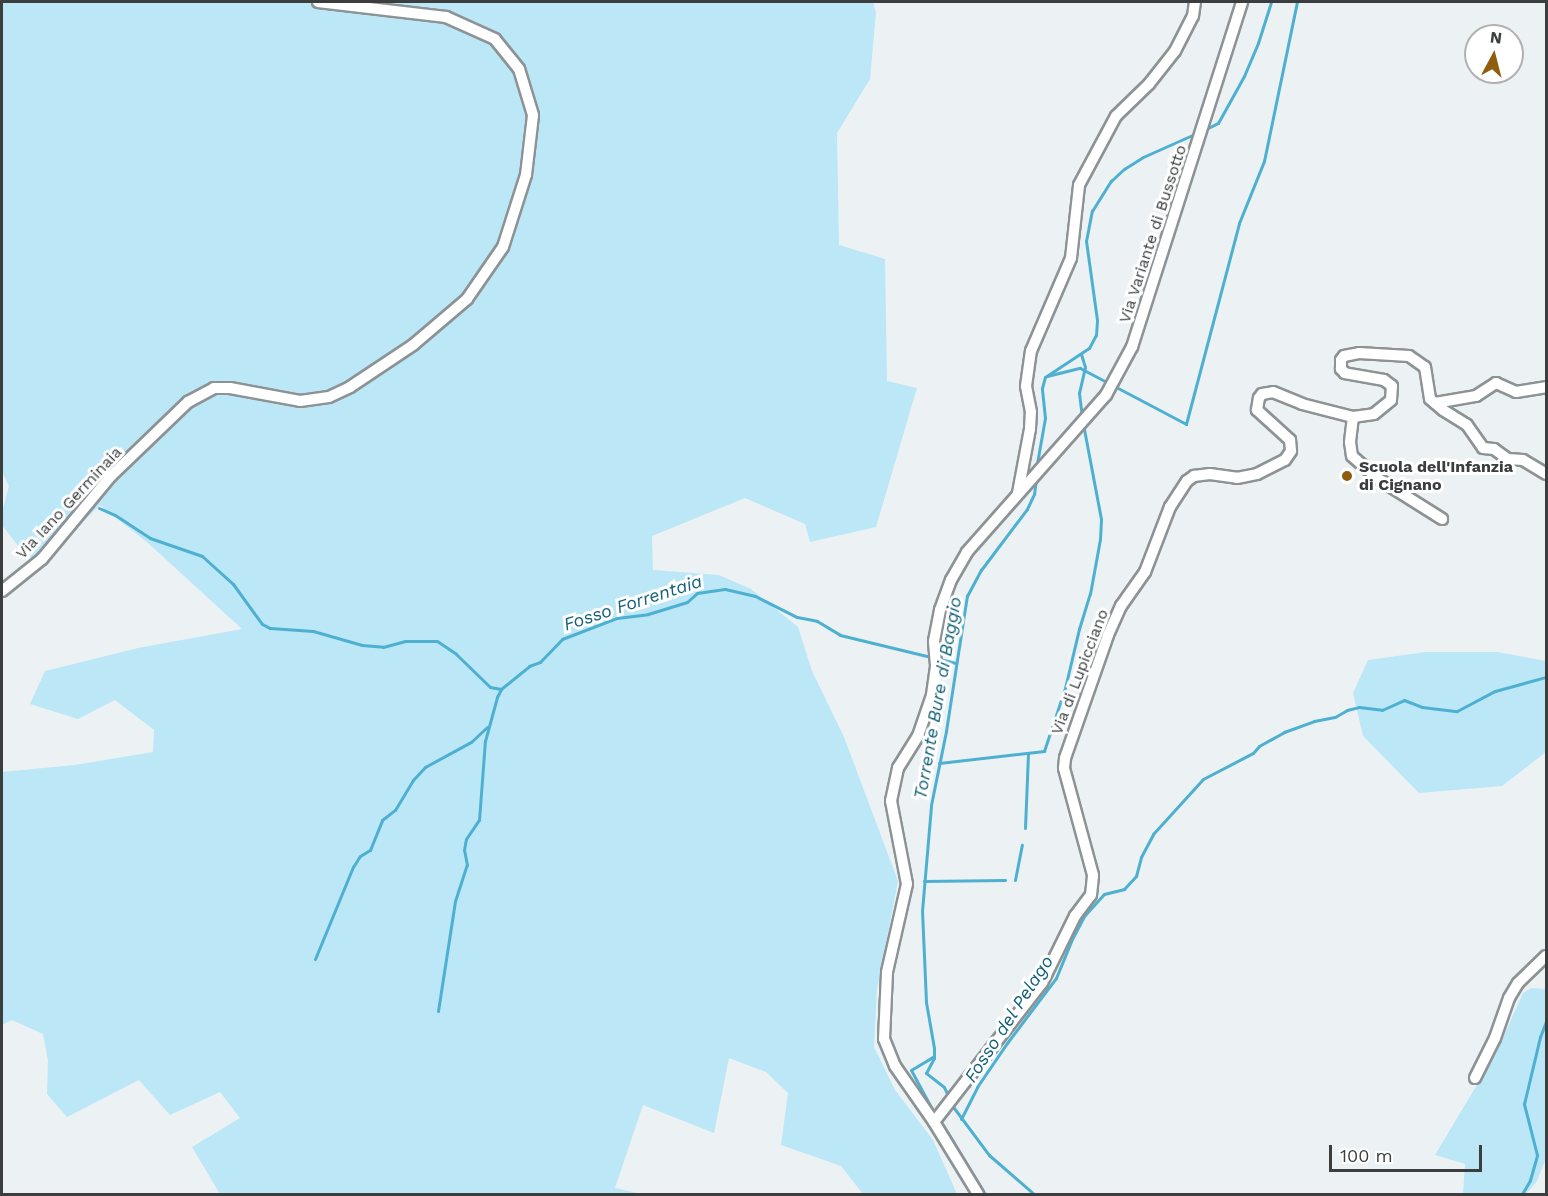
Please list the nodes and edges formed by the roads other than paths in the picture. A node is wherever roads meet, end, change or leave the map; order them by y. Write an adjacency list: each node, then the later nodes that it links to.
1 (318, 2): 10 (street, Via Iano Germinaia)
2 (1195, 2): 8 (street)
3 (1242, 2): 8 (street, Via Variante di Bussotto)
4 (1546, 387): 5 (street)
5 (1435, 403): 6 (street, Via di Lupicciano); 7 (street)
6 (1353, 417): 9 (street); 13 (street, Via di Lupicciano)
7 (1546, 474)
8 (1018, 495): 13 (street, Via Variante di Bussotto)
9 (1442, 519)
10 (2, 591)
11 (1546, 956): 12 (street)
12 (1475, 1078)
13 (934, 1122): 14 (street, Via Variante di Bussotto)
14 (978, 1194)

